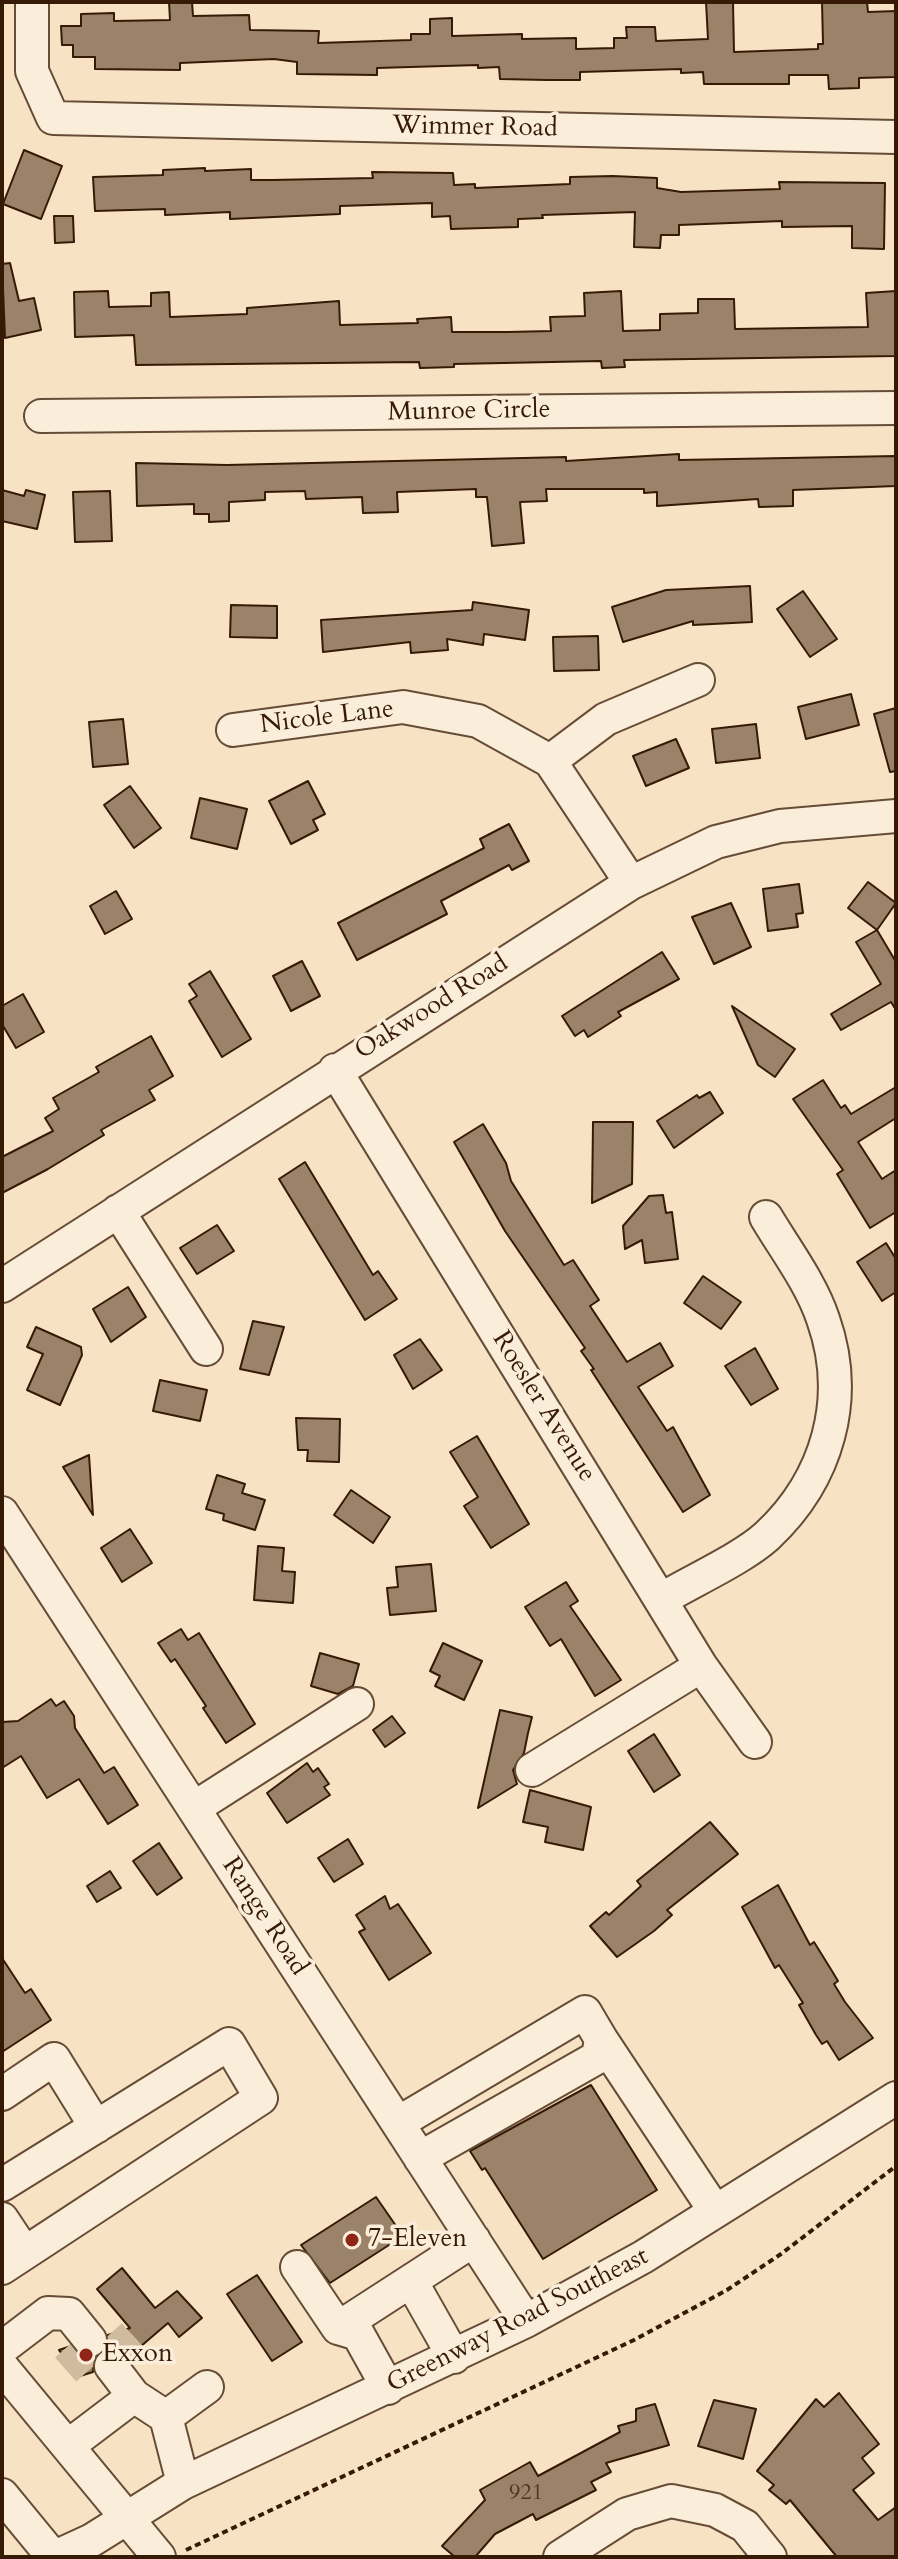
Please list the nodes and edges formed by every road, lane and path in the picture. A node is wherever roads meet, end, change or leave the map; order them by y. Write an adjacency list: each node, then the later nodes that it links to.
1 (32, 2): 2 (street, Wimmer Road)
2 (896, 137)
3 (896, 408): 4 (street, Munroe Circle)
4 (41, 416)
5 (698, 680): 7 (street)
6 (233, 730): 7 (street, Nicole Lane)
7 (550, 761): 9 (street, Nicole Lane)
8 (896, 816): 9 (street, Oakwood Road)
9 (631, 883): 10 (street, Oakwood Road)
10 (335, 1070): 11 (street, Oakwood Road); 16 (street, Roesler Avenue)
11 (118, 1211): 13 (street, Oakwood Road); 14 (street)
12 (766, 1217): 16 (street)
13 (2, 1286)
14 (206, 1349)
15 (2, 1513): 21 (street, Range Road)
16 (662, 1599): 17 (street, Roesler Avenue)
17 (701, 1666): 19 (street, Roesler Avenue); 20 (street)
18 (357, 1704): 21 (street)
19 (755, 1742)
20 (532, 1770)
21 (194, 1808): 25 (street, Range Road)
22 (601, 2039): 25 (street); 27 (street); 30 (street)
23 (2, 2094): 26 (street)
24 (896, 2098): 30 (street, Greenway Road Southeast)
25 (398, 2123): 27 (street, Range Road)
26 (96, 2127): 29 (street); 33 (street)
27 (420, 2158): 32 (street, Range Road)
28 (896, 2166): 52 (path)
29 (2, 2185)
30 (715, 2211): 37 (street, Greenway Road Southeast)
31 (2, 2219): 33 (street)
32 (474, 2240): 35 (street); 37 (street, Range Road)
33 (13, 2260)
34 (297, 2267): 38 (street)
35 (411, 2281): 38 (street); 40 (street)
36 (69, 2314): 36 (street); 39 (street)
37 (526, 2321): 40 (street, Greenway Road Southeast)
38 (338, 2328): 44 (street)
39 (2, 2348)
40 (454, 2357): 44 (street, Greenway Road Southeast)
41 (111, 2366): 45 (street)
42 (2, 2367): 47 (street)
43 (207, 2387): 46 (street)
44 (388, 2388): 48 (street, Greenway Road Southeast)
45 (134, 2396): 46 (street); 47 (street)
46 (166, 2417): 48 (street)
47 (68, 2446): 50 (street)
48 (183, 2483): 50 (street, Greenway Road Southeast)
49 (2, 2495): 53 (street)
50 (127, 2519): 52 (street); 53 (street, Greenway Road Southeast)
51 (573, 2548): 54 (street)
52 (174, 2553)
53 (54, 2557)
54 (770, 2557)

